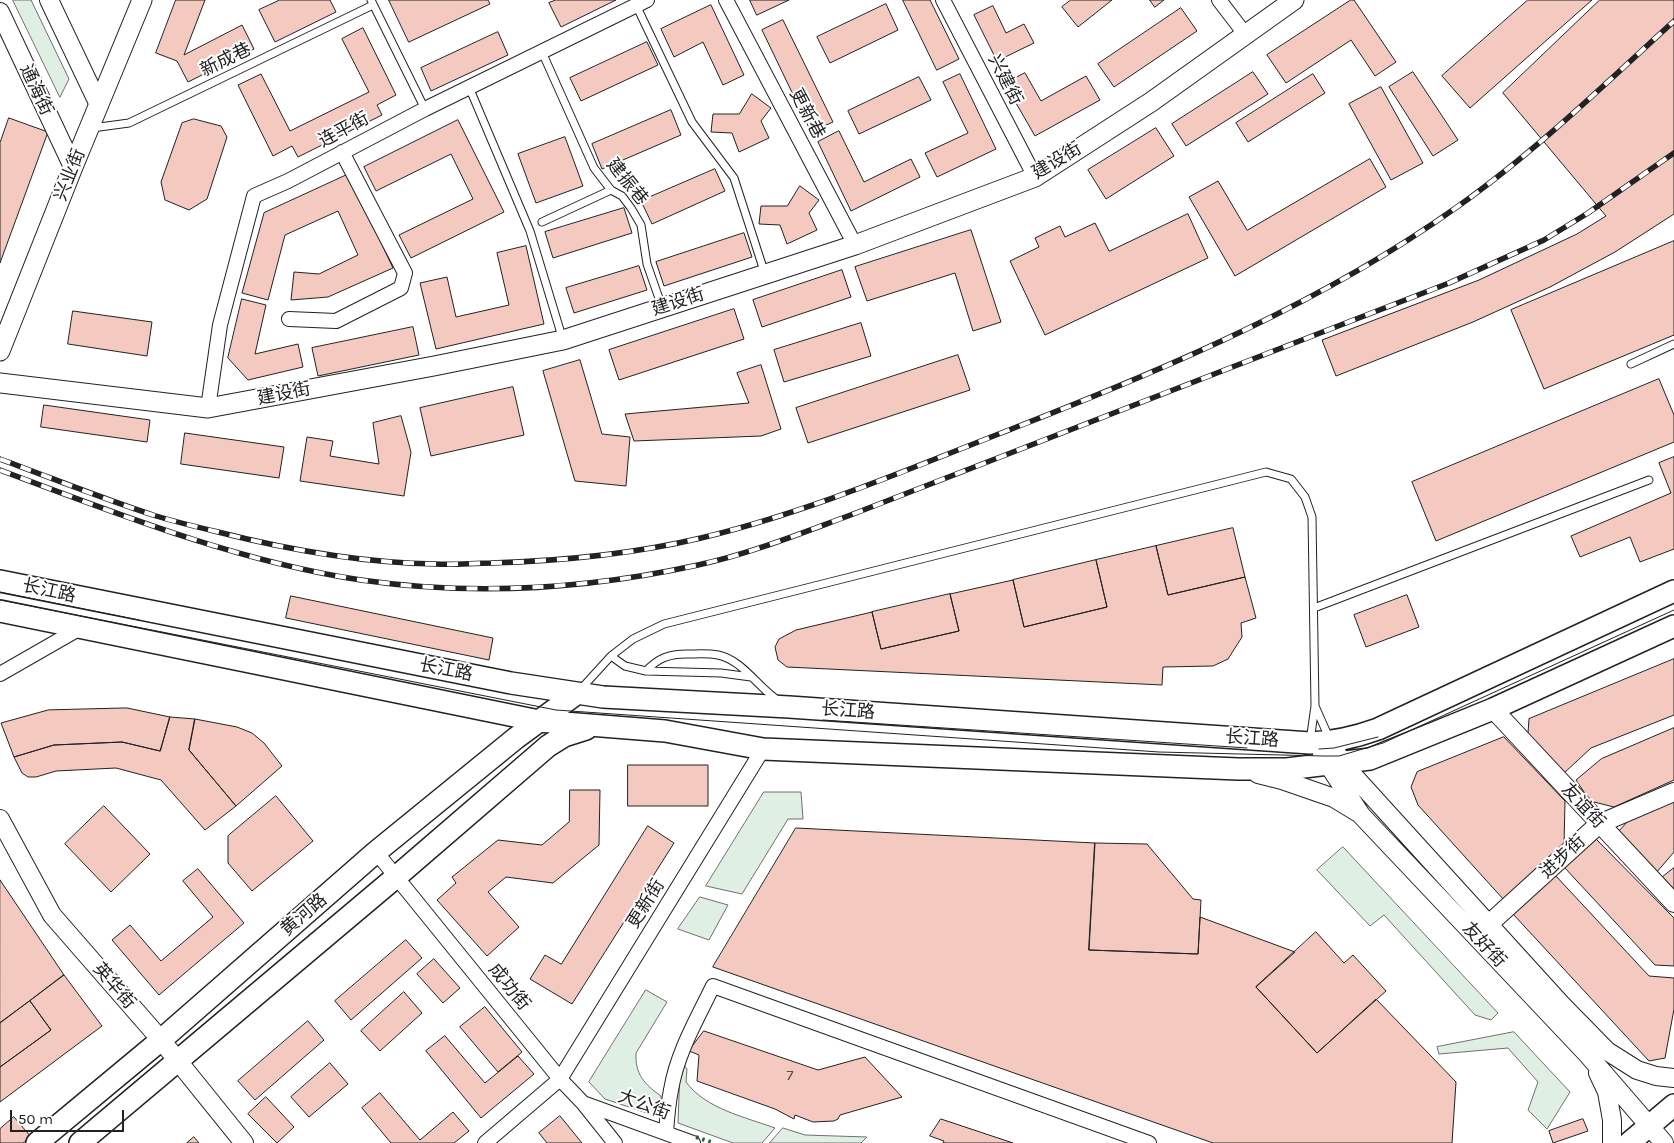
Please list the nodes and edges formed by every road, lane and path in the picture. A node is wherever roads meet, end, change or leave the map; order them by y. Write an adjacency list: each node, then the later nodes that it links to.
1 (49, 0): 13 (street)
2 (142, 0): 13 (main road, 兴业街)
3 (726, 0): 21 (street, 更新巷)
4 (943, 0): 18 (street, 兴建街)
5 (1220, 0): 10 (street)
6 (1294, 0): 10 (main road, 建设街)
7 (372, 3): 14 (lane); 15 (lane, 新成巷)
8 (642, 3): 11 (street, 连平街); 22 (lane)
9 (0, 12): 17 (street, 通海街)
10 (1245, 34): 18 (main road, 建设街)
11 (542, 52): 12 (street, 连平街); 19 (lane, 建振巷)
12 (469, 87): 14 (street, 连平街); 25 (lane)
13 (99, 105): 15 (main road, 兴业街)
14 (425, 109): 16 (street, 连平街)
15 (89, 128): 17 (main road, 兴业街)
16 (342, 152): 24 (street); 30 (street, 连平街)
17 (73, 167): 27 (main road, 兴业街)
18 (1035, 176): 21 (main road, 建设街)
19 (611, 190): 20 (lane); 23 (lane, 建振巷)
20 (542, 222)
21 (855, 245): 22 (main road, 建设街)
22 (765, 274): 23 (main road, 建设街)
23 (662, 307): 25 (main road, 建设街)
24 (289, 319)
25 (563, 340): 30 (main road, 建设街)
26 (1674, 344): 28 (lane)
27 (0, 351)
28 (1631, 364)
29 (0, 382): 30 (main road, 建设街)
30 (208, 408)
31 (1649, 480): 34 (lane)
32 (0, 581): 42 (main road, 长江路)
33 (1674, 591): 48 (main road, 长江路)
34 (1314, 608): 38 (lane); 43 (lane)
35 (0, 611): 37 (main road, 长江路)
36 (1674, 626): 45 (main road, 长江路)
37 (82, 627): 40 (street); 46 (main road, 长江路)
38 (611, 656): 39 (lane); 42 (lane)
39 (646, 671): 41 (lane); 41 (lane)
40 (0, 674)
41 (751, 677): 44 (lane)
42 (576, 694): 44 (main road, 长江路); 46 (main road, 黄河路)
43 (1315, 706): 48 (lane); 49 (lane)
44 (789, 707): 49 (main road, 长江路)
45 (1493, 708): 51 (main road, 长江路); 56 (street, 友谊街)
46 (539, 721): 47 (main road, 长江路); 57 (main road, 黄河路)
47 (593, 726): 50 (main road, 长江路); 58 (main road, 黄河路)
48 (1331, 742): 49 (main road, 长江路); 51 (street, 友好街)
49 (1310, 743): 51 (street, 友好街)
50 (763, 749): 52 (main road, 长江路); 65 (street, 更新街)
51 (1336, 764): 52 (main road, 长江路); 54 (street, 友好街); 60 (street, 友好街)
52 (1238, 769): 54 (street)
53 (1674, 792): 56 (street, 进步街)
54 (1361, 815): 62 (street, 友好街)
55 (0, 819): 61 (street, 英华街)
56 (1599, 824): 59 (street, 友谊街); 60 (street, 进步街)
57 (376, 852): 58 (street, 成功街); 61 (main road, 黄河路)
58 (396, 877): 63 (main road, 黄河路); 65 (street, 成功街)
59 (1674, 903)
60 (1489, 924): 64 (street, 友好街)
61 (161, 1040): 63 (street, 英华街); 70 (main road, 黄河路)
62 (1588, 1055): 68 (street, 友好街); 77 (street)
63 (178, 1061): 71 (main road, 黄河路); 72 (street, 英华街)
64 (1674, 1078)
65 (560, 1079): 66 (street, 成功街); 73 (street, 更新街)
66 (583, 1103): 69 (street, 大公街); 74 (street, 成功街)
67 (1674, 1106): 68 (main road)
68 (1650, 1125): 78 (main road); 79 (street, 友好街)
69 (666, 1133): 75 (street, 大公街); 76 (street)
70 (37, 1143)
71 (80, 1143)
72 (244, 1143)
73 (485, 1143)
74 (616, 1143)
75 (693, 1143)
76 (1149, 1143)
77 (1612, 1143)
78 (1629, 1143)
79 (1664, 1143)

